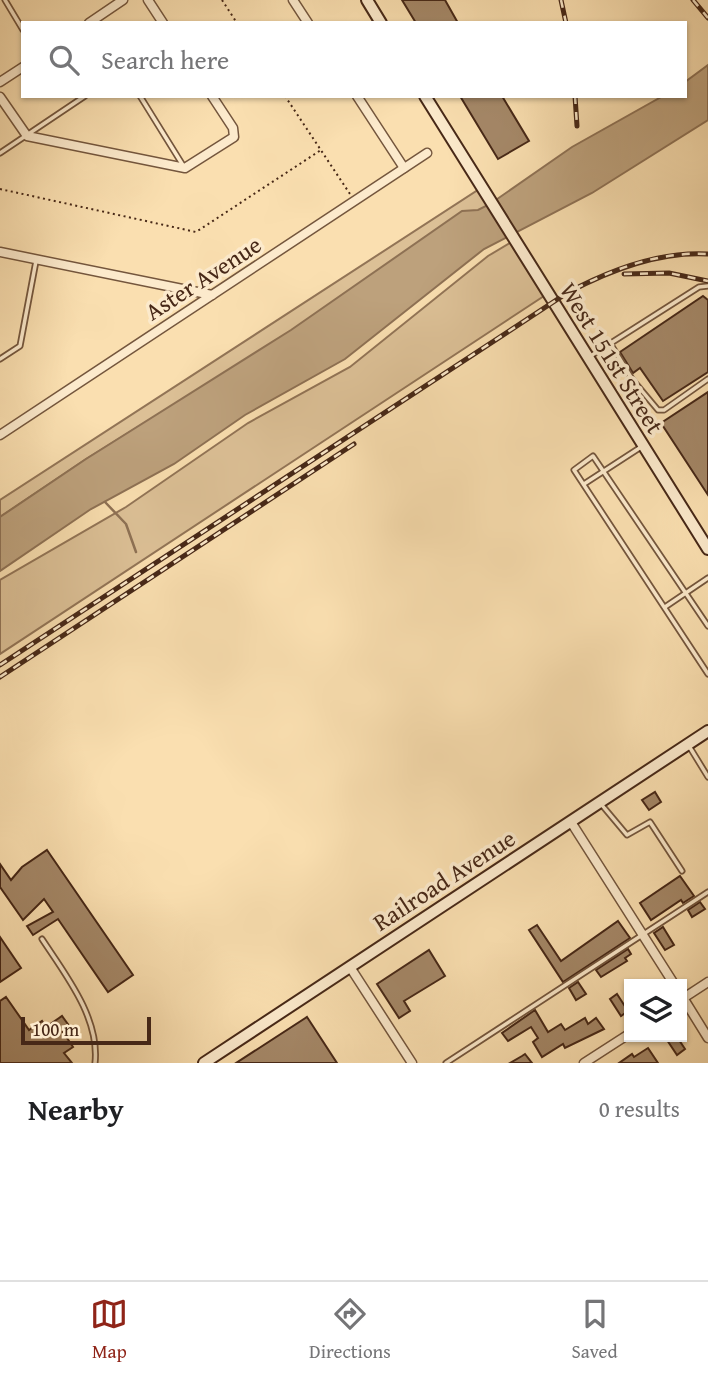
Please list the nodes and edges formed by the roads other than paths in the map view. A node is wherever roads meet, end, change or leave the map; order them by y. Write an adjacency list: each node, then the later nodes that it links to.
1 (5, 0): 10 (lane)
2 (123, 0): 6 (street)
3 (148, 0): 7 (street)
4 (293, 0): 8 (street)
5 (367, 0): 9 (street)
6 (92, 21)
7 (162, 21)
8 (307, 21)
9 (380, 21)
10 (21, 27)
11 (21, 67): 12 (street)
12 (0, 82)
13 (0, 97): 19 (street)
14 (82, 98): 19 (lane)
15 (139, 98): 22 (lane)
16 (213, 98): 22 (street)
17 (357, 98): 23 (street)
18 (426, 98): 29 (street, West 151st Street)
19 (26, 135): 20 (lane); 22 (street)
20 (0, 153)
21 (427, 153): 23 (street, Aster Avenue)
22 (185, 169)
23 (404, 169): 27 (street, Aster Avenue)
24 (0, 252): 25 (street)
25 (36, 259): 27 (street); 30 (lane)
26 (708, 286): 28 (lane)
27 (212, 295): 32 (street, Aster Avenue)
28 (610, 343): 29 (lane); 31 (lane)
29 (587, 358): 33 (street, West 151st Street)
30 (0, 359)
31 (708, 379)
32 (0, 435)
33 (642, 446): 34 (lane); 36 (street, West 151st Street)
34 (603, 472): 35 (lane); 35 (lane); 38 (lane)
35 (584, 484): 39 (lane)
36 (708, 549)
37 (708, 578): 38 (lane)
38 (686, 593): 39 (lane); 40 (lane)
39 (665, 607): 41 (lane)
40 (708, 626)
41 (708, 674)
42 (708, 732): 43 (street, Railroad Avenue)
43 (688, 745): 44 (lane); 45 (street, Railroad Avenue)
44 (708, 777)
45 (599, 803): 46 (street, Railroad Avenue); 47 (lane)
46 (571, 822): 49 (street); 51 (street, Railroad Avenue)
47 (682, 871)
48 (708, 892): 49 (lane)
49 (642, 933): 52 (street); 61 (lane)
50 (42, 939): 58 (lane)
51 (351, 967): 59 (street, Railroad Avenue); 60 (street)
52 (671, 979)
53 (708, 982): 54 (street)
54 (687, 995)
55 (687, 1006): 57 (street)
56 (624, 1037): 62 (street)
57 (708, 1038)
58 (95, 1063)
59 (204, 1063)
60 (412, 1063)
61 (446, 1063)
62 (584, 1063)

